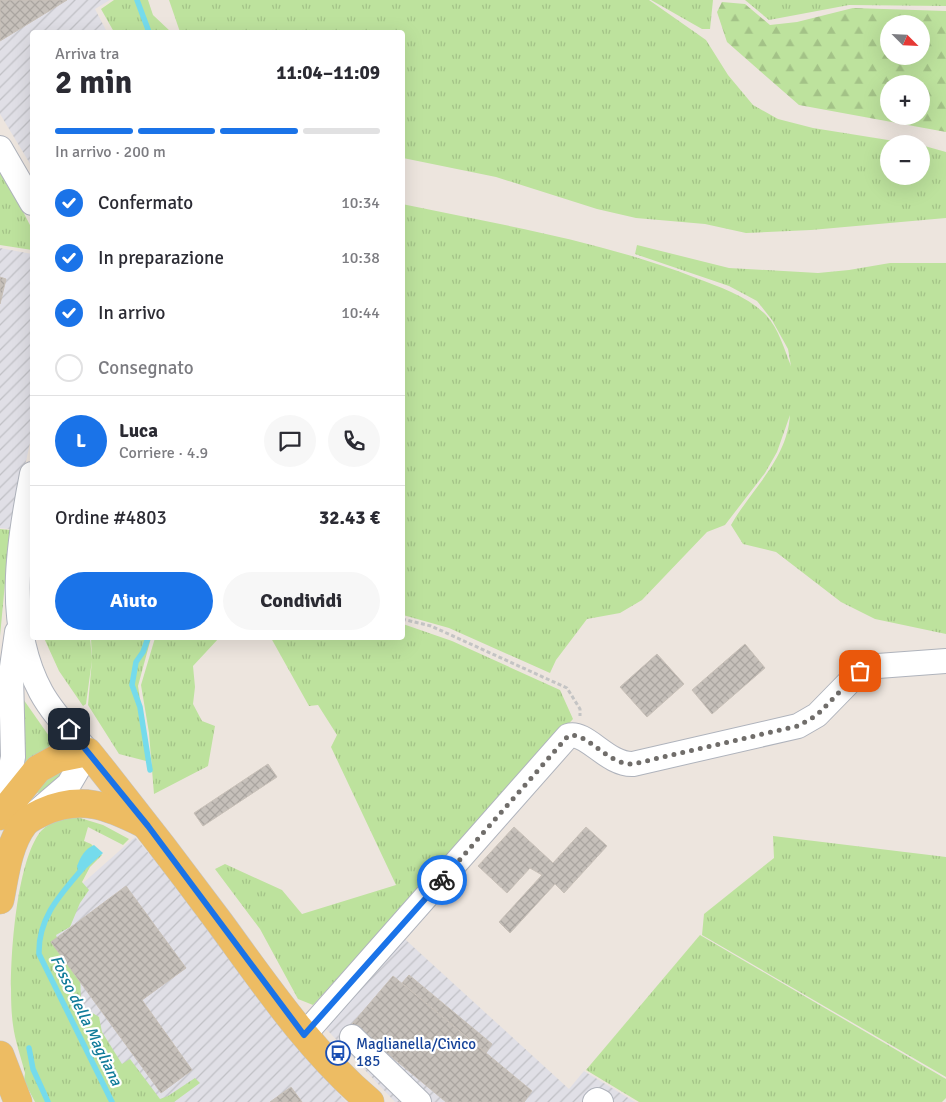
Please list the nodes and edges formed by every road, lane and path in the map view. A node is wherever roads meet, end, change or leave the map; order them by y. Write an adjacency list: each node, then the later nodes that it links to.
1 (0, 148): 2 (street)
2 (30, 199)
3 (30, 487): 4 (street)
4 (20, 616): 8 (street); 9 (street)
5 (405, 620): 7 (path)
6 (946, 661): 7 (street)
7 (581, 737): 12 (street)
8 (88, 752): 9 (main road); 10 (main road)
9 (10, 816): 10 (main road); 11 (main road)
10 (148, 826): 12 (main road)
11 (0, 900)
12 (304, 1035): 16 (main road)
13 (352, 1037): 17 (street)
14 (0, 1055): 15 (main road)
15 (18, 1102)
16 (370, 1102)
17 (419, 1102)
18 (595, 1102): 19 (street)
19 (601, 1102)

